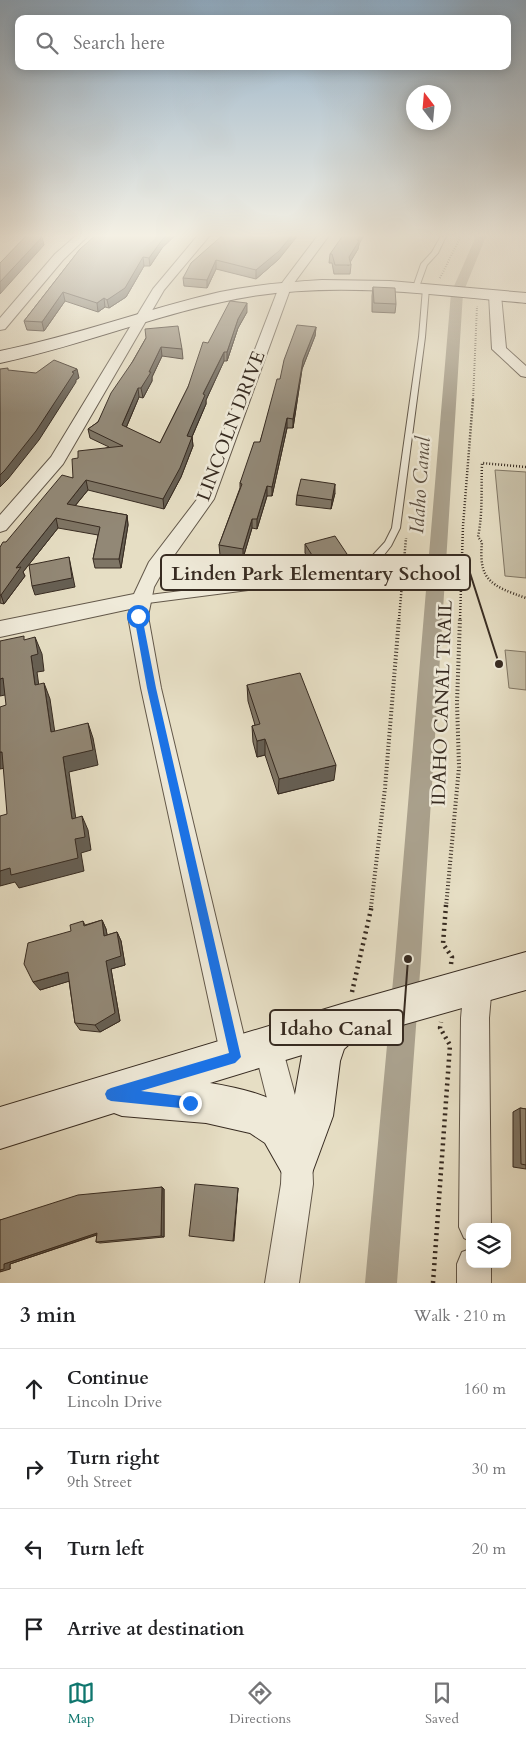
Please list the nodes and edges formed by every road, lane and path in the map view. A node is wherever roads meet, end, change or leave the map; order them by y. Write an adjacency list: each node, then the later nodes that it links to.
1 (28, 294): 10 (street)
2 (157, 294): 9 (street)
3 (243, 294): 9 (street)
4 (281, 294): 17 (street, LINCOLN DRIVE)
5 (430, 294): 17 (lane)
6 (464, 294): 7 (street)
7 (484, 298): 8 (street); 12 (street); 20 (path, IDAHO CANAL TRAIL)
8 (526, 298)
9 (140, 319): 11 (street); 14 (street)
10 (0, 326)
11 (0, 358)
12 (526, 373)
13 (526, 467): 16 (path)
14 (0, 526)
15 (406, 536): 21 (path)
16 (526, 598)
17 (140, 600): 18 (street); 22 (street, LINCOLN DRIVE)
18 (0, 629)
19 (526, 971): 20 (street)
20 (449, 999): 21 (street); 26 (street); 29 (path)
21 (345, 1022): 22 (street); 25 (street)
22 (252, 1052): 23 (street); 25 (street, LINCOLN DRIVE)
23 (111, 1094): 24 (street); 25 (street)
24 (0, 1128)
25 (297, 1158): 28 (street, LINCOLN DRIVE)
26 (474, 1223)
27 (474, 1268): 30 (street)
28 (282, 1283)
29 (433, 1283)
30 (474, 1283)

